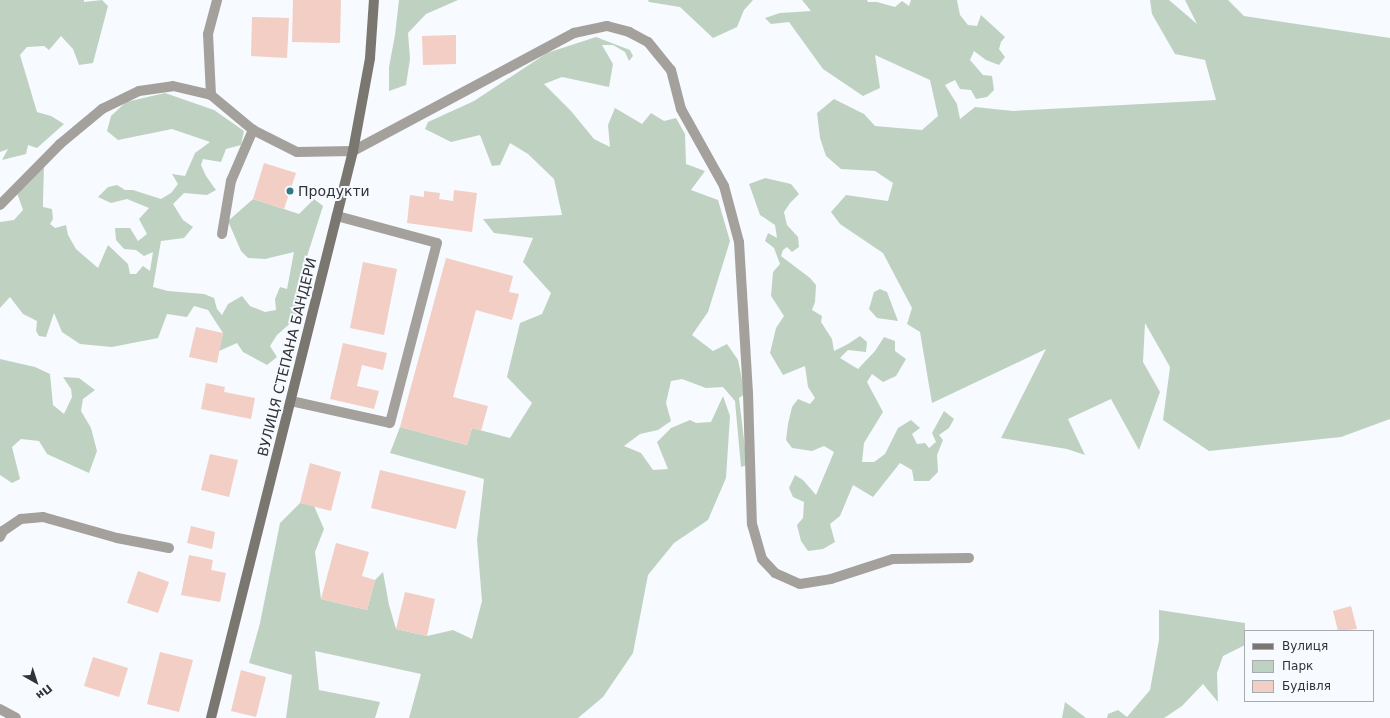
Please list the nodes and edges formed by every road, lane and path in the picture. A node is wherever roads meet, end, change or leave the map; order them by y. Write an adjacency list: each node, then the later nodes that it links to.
1 (217, 0): 3 (lane)
2 (374, 0): 5 (main road, ВУЛИЦЯ СТЕПАНА БАНДЕРИ)
3 (211, 95): 4 (lane); 6 (lane)
4 (253, 130): 5 (lane); 8 (lane)
5 (353, 151): 7 (main road, ВУЛИЦЯ СТЕПАНА БАНДЕРИ); 12 (lane)
6 (0, 205)
7 (337, 216): 9 (main road, ВУЛИЦЯ СТЕПАНА БАНДЕРИ); 9 (lane)
8 (222, 234)
9 (291, 401): 15 (main road, ВУЛИЦЯ СТЕПАНА БАНДЕРИ)
10 (0, 537): 11 (lane)
11 (169, 548)
12 (969, 558)
13 (0, 709): 14 (lane)
14 (16, 718)
15 (211, 718)

